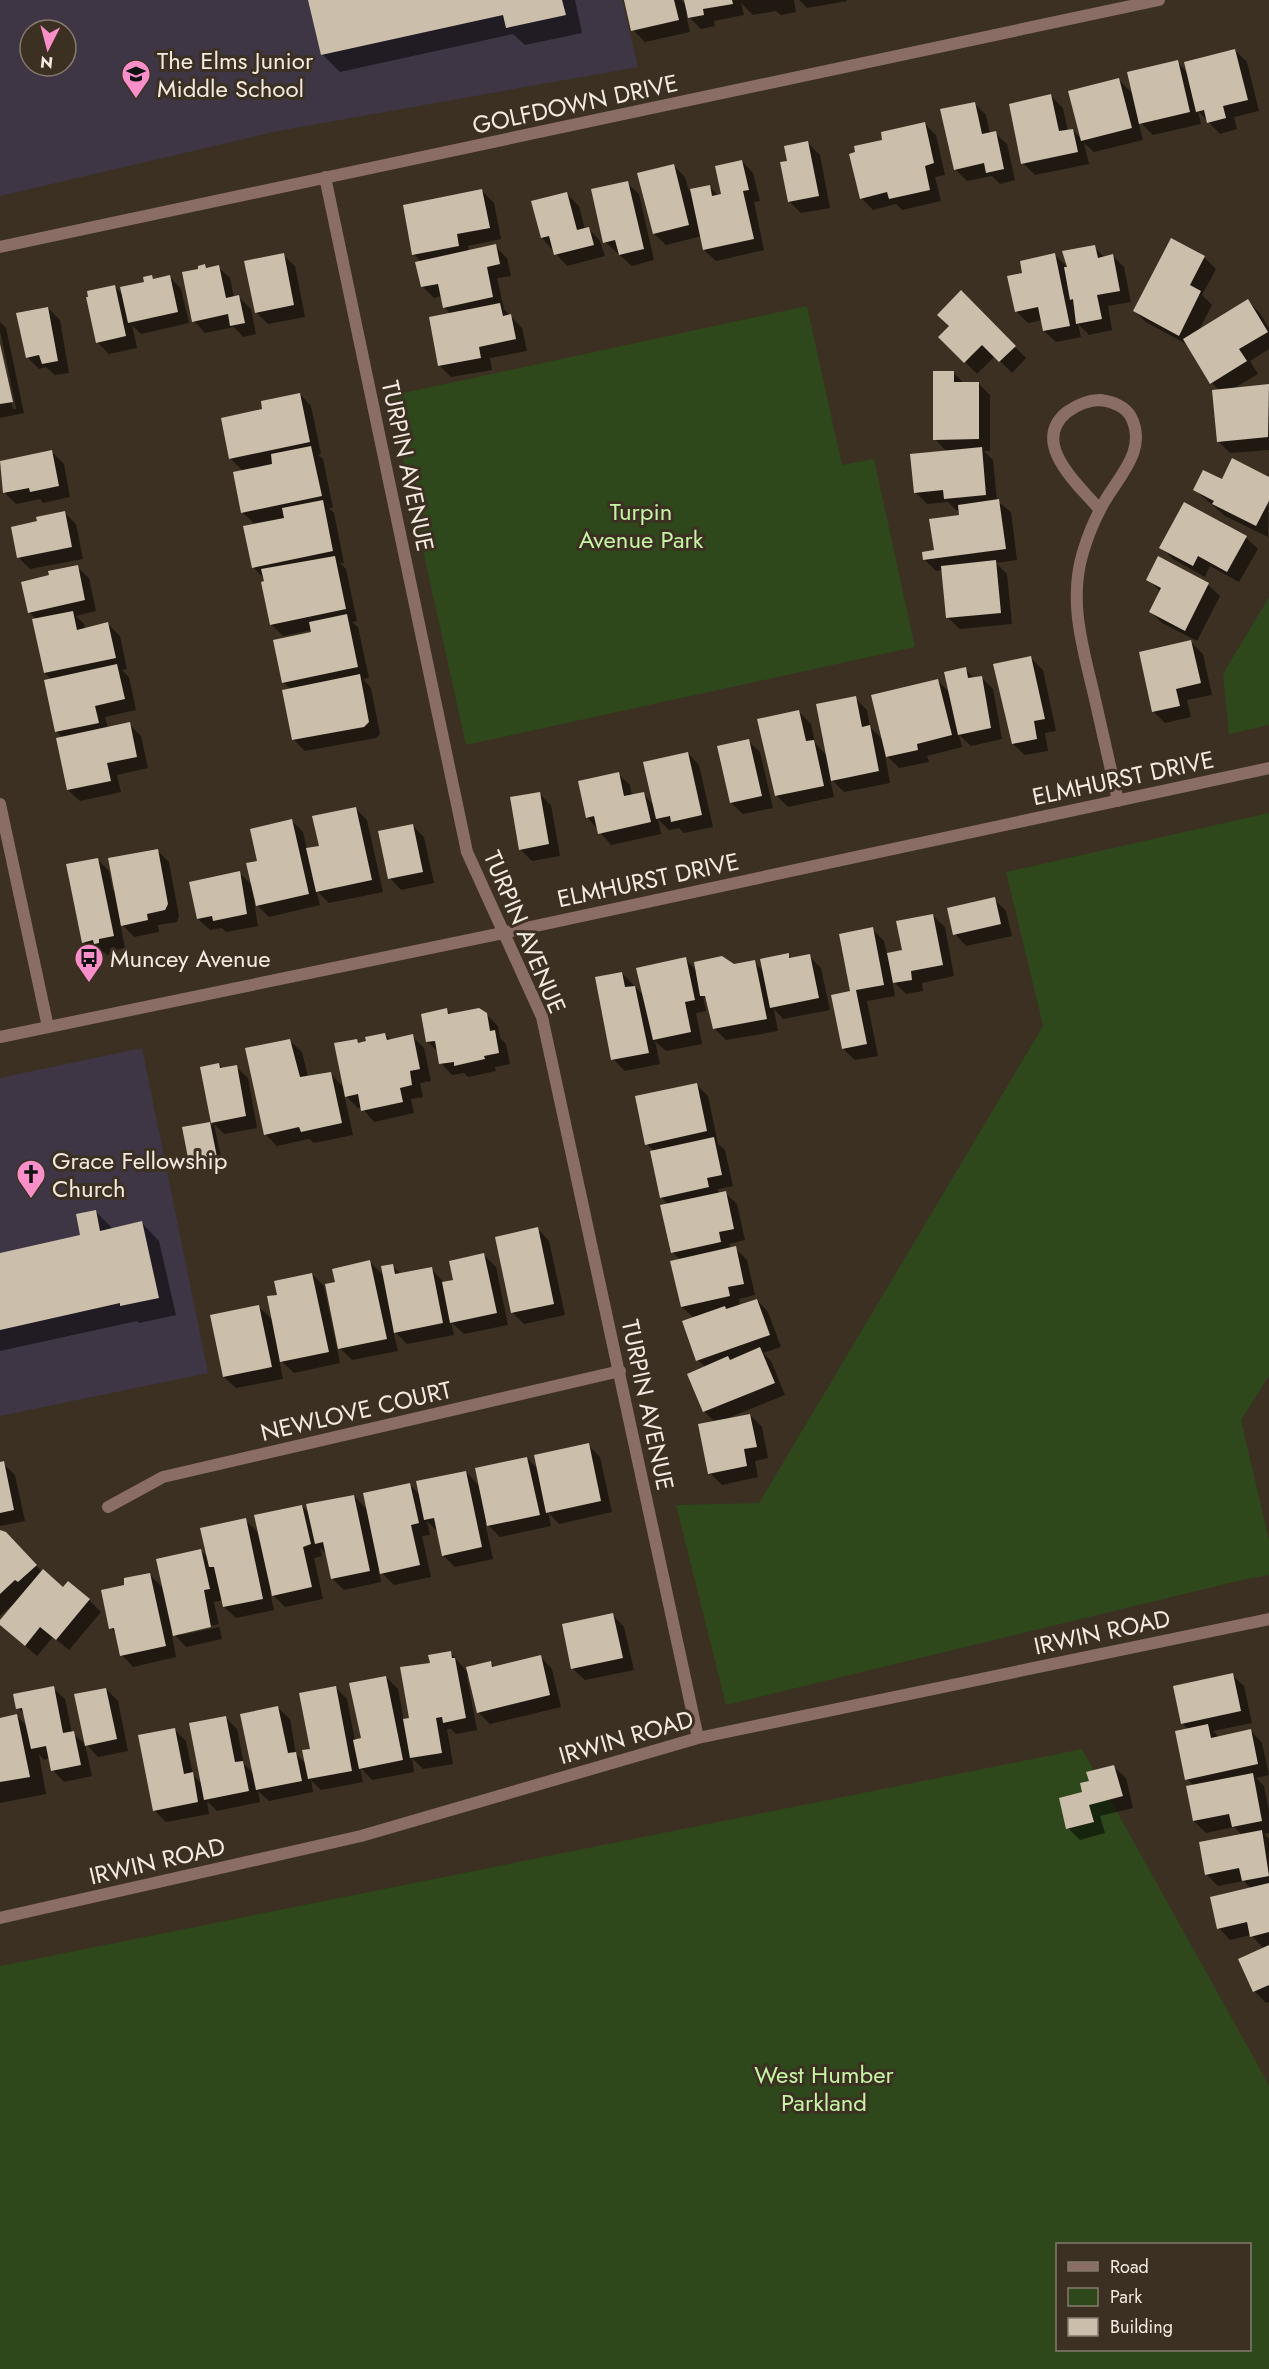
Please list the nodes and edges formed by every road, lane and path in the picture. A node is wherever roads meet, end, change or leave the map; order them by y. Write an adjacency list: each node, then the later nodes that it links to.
1 (1159, 0): 2 (street, GOLFDOWN DRIVE)
2 (325, 177): 3 (street, GOLFDOWN DRIVE); 8 (street, TURPIN AVENUE)
3 (0, 248)
4 (1100, 510): 4 (street); 6 (street)
5 (1269, 768): 6 (street, ELMHURST DRIVE)
6 (1118, 801): 8 (street, ELMHURST DRIVE)
7 (0, 804): 9 (street)
8 (502, 933): 9 (street, ELMHURST DRIVE); 11 (street, TURPIN AVENUE)
9 (48, 1027): 10 (street, ELMHURST DRIVE)
10 (0, 1037)
11 (620, 1371): 12 (street, NEWLOVE COURT); 14 (street, TURPIN AVENUE)
12 (108, 1507)
13 (1269, 1619): 14 (street, IRWIN ROAD)
14 (698, 1738): 15 (street, IRWIN ROAD)
15 (0, 1918)

